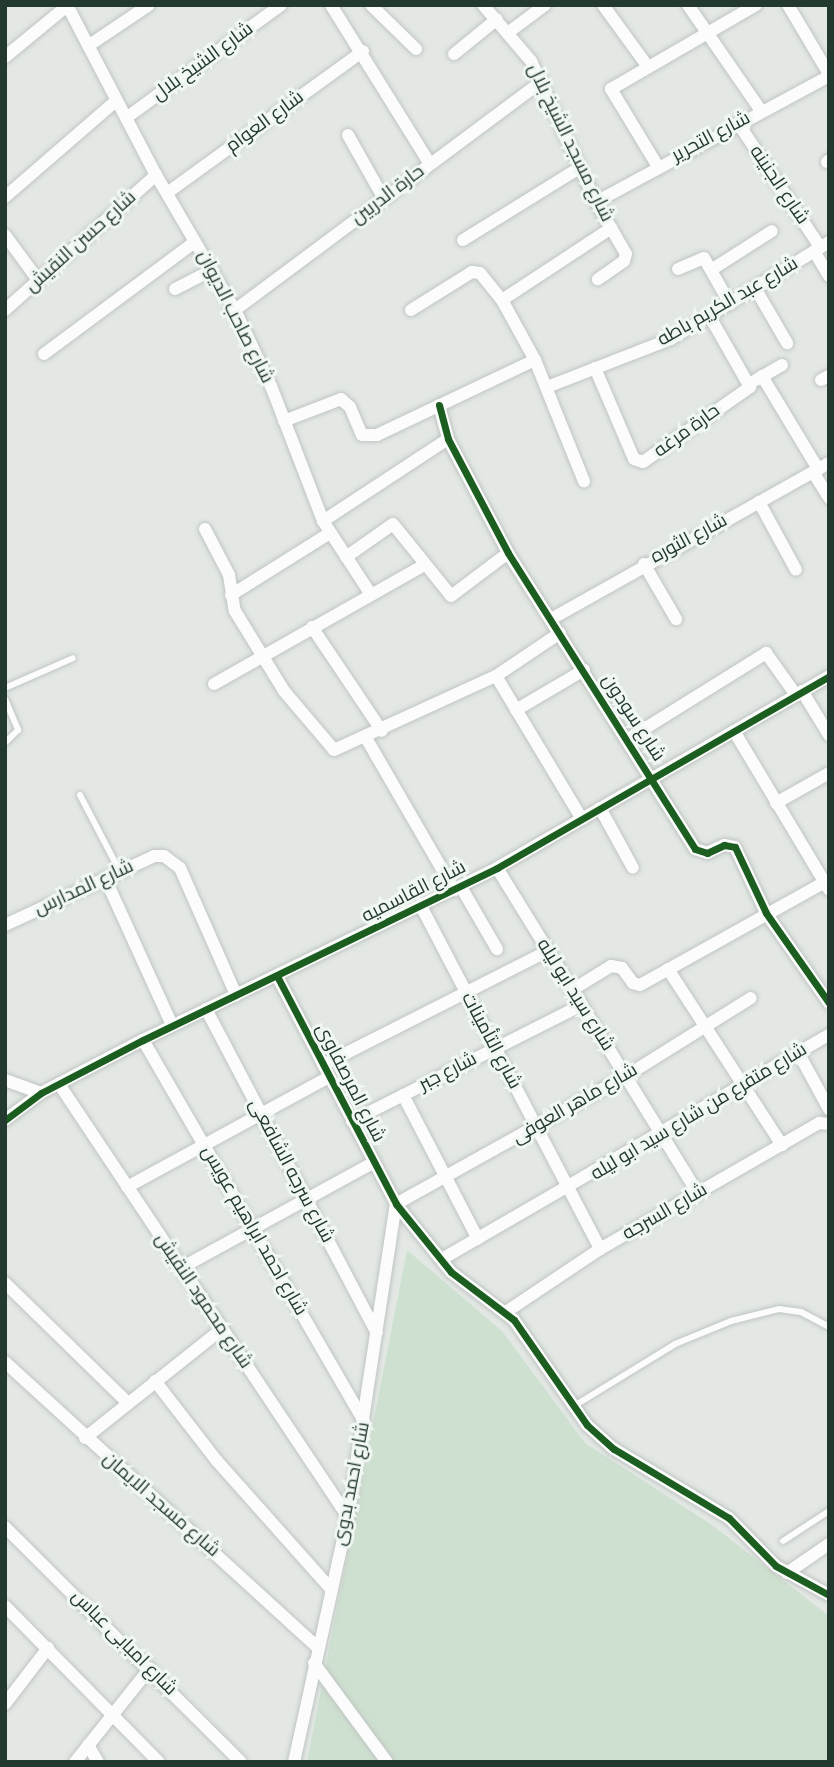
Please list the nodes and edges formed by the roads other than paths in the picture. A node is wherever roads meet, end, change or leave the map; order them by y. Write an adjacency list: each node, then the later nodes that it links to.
1 (149, 5): 15 (street)
2 (281, 5): 25 (street, شارع الشيخ بلال)
3 (331, 5): 17 (street)
4 (371, 5): 16 (street)
5 (483, 5): 12 (street, شارع مسجد الشيخ بلال)
6 (545, 5): 13 (street)
7 (603, 5): 20 (street)
8 (688, 5): 14 (street)
9 (756, 5): 14 (street)
10 (788, 5): 21 (street)
11 (67, 6): 15 (street, شارع صاحب الديوان); 19 (street)
12 (498, 19): 13 (street, شارع مسجد الشيخ بلال); 18 (street)
13 (509, 32): 22 (street, شارع مسجد الشيخ بلال)
14 (708, 33): 20 (street); 24 (street)
15 (88, 47): 23 (street, شارع صاحب الديوان)
16 (416, 49)
17 (363, 51): 28 (street); 32 (street, شارع العوام)
18 (454, 54)
19 (5, 57)
20 (648, 67): 29 (street)
21 (829, 75): 24 (street, شارع التحرير)
22 (541, 81): 28 (street, حارة الدربين); 30 (street, شارع مسجد الشيخ بلال)
23 (116, 101): 25 (street, شارع صاحب الديوان); 33 (street)
24 (761, 111): 26 (street, شارع التحرير)
25 (126, 118): 31 (street, شارع صاحب الديوان)
26 (738, 123): 29 (street, شارع التحرير); 41 (street, شارع الجنينه)
27 (348, 135): 34 (street)
28 (430, 164): 34 (street, حارة الدربين)
29 (657, 165): 35 (street, شارع التحرير)
30 (579, 168): 35 (street, شارع مسجد الشيخ بلال); 39 (street)
31 (156, 175): 32 (street, شارع صاحب الديوان); 47 (street, شارع حسن النقيش)
32 (167, 193): 40 (street, شارع صاحب الديوان)
33 (5, 197)
34 (384, 199): 53 (street, حارة الدربين)
35 (596, 202): 36 (street, شارع مسجد الشيخ بلال)
36 (611, 228): 46 (street, شارع مسجد الشيخ بلال); 50 (street)
37 (772, 231): 44 (street)
38 (5, 235): 47 (street)
39 (463, 240)
40 (195, 242): 43 (street, شارع صاحب الديوان); 57 (street)
41 (821, 247): 45 (street, شارع الجنينه); 48 (street, شارع عبد الكريم باطه)
42 (678, 269): 44 (street)
43 (212, 270): 49 (street); 53 (street, شارع صاحب الديوان)
44 (711, 270): 51 (street)
45 (829, 276)
46 (598, 279)
47 (38, 280): 52 (street, شارع حسن النقيش)
48 (755, 288): 51 (street, شارع عبد الكريم باطه); 56 (street)
49 (175, 289)
50 (502, 300): 54 (street); 58 (street)
51 (730, 304): 55 (street, شارع عبد الكريم باطه)
52 (5, 310)
53 (235, 310): 65 (street, شارع صاحب الديوان)
54 (411, 310)
55 (710, 317): 60 (street, شارع عبد الكريم باطه); 62 (street)
56 (787, 343)
57 (44, 354)
58 (535, 360): 63 (street); 64 (street)
59 (782, 365): 61 (street)
60 (595, 368): 62 (street, حارة مرغه); 63 (street, شارع عبد الكريم باطه)
61 (762, 376): 62 (street); 67 (street)
62 (750, 385)
63 (547, 387): 68 (street)
64 (439, 405): 65 (street); 66 (street, شارع سودون)
65 (284, 421): 71 (street, شارع صاحب الديوان)
66 (448, 439): 71 (street); 74 (street, شارع سودون)
67 (820, 468): 69 (street); 70 (street, شارع الثوره)
68 (584, 481)
69 (829, 498)
70 (759, 502): 76 (street, شارع الثوره); 78 (street)
71 (323, 521): 73 (street, شارع صاحب الديوان)
72 (205, 528): 80 (street)
73 (330, 533): 75 (street, شارع صاحب الديوان); 80 (street)
74 (508, 553): 77 (street); 81 (street, شارع سودون)
75 (346, 558): 77 (street); 79 (street, شارع صاحب الديوان)
76 (644, 564): 81 (street, شارع الثوره); 82 (street)
77 (424, 565): 79 (street)
78 (796, 570)
79 (370, 593): 83 (street)
80 (231, 595): 85 (street)
81 (551, 619): 84 (street, شارع سودون)
82 (676, 619)
83 (312, 627): 85 (street); 95 (street)
84 (560, 633): 87 (street, شارع سودون); 88 (street)
85 (262, 656): 90 (street); 98 (street)
86 (73, 658): 91 (lane)
87 (584, 670): 94 (street); 99 (street, شارع سودون)
88 (496, 676): 94 (street); 95 (street)
89 (829, 676): 92 (street, شارع القاسميه)
90 (214, 684)
91 (5, 688)
92 (799, 693): 96 (street, شارع القاسميه); 97 (street); 99 (street)
93 (5, 699): 100 (lane)
94 (516, 709): 106 (street)
95 (382, 731): 98 (street)
96 (734, 731): 102 (street, شارع القاسميه); 104 (street)
97 (829, 735)
98 (366, 738): 112 (street)
99 (628, 739): 102 (street, شارع سودون)
100 (5, 743)
101 (829, 772): 104 (street)
102 (653, 777): 105 (street, شارع القاسميه); 114 (street, شارع سودون)
103 (79, 795): 109 (lane)
104 (776, 803): 111 (street)
105 (600, 808): 106 (street, شارع القاسميه); 108 (street)
106 (582, 819): 107 (street, شارع القاسميه)
107 (497, 868): 112 (street, شارع القاسميه); 117 (street, شارع سيد ابو ليله)
108 (633, 868)
109 (120, 872): 110 (street, شارع المدارس); 122 (street, شارع المدارس)
110 (105, 878): 115 (street, شارع المدارس); 127 (street)
111 (827, 884): 114 (street)
112 (457, 889): 113 (street, شارع القاسميه); 116 (street)
113 (422, 908): 119 (street, شارع القاسميه); 121 (street, شارع التأمينات)
114 (766, 914): 118 (street); 124 (street, شارع سودون)
115 (5, 925)
116 (497, 949)
117 (548, 951): 120 (street, شارع سيد ابو ليله); 121 (street)
118 (668, 969): 120 (street); 128 (street)
119 (277, 976): 122 (street, شارع القاسميه); 133 (street, شارع المرصفاوى)
120 (572, 990): 125 (street, شارع سيد ابو ليله)
121 (466, 992): 131 (street, شارع التأمينات); 133 (street)
122 (236, 995): 126 (street, شارع القاسميه)
123 (751, 998): 128 (street, شارع ماهر العوفى)
124 (829, 1003)
125 (582, 1005): 131 (street, شارع جبر); 134 (street, شارع سيد ابو ليله)
126 (206, 1009): 127 (street, شارع القاسميه); 141 (street, شارع سرجه الشافعى)
127 (172, 1025): 130 (street, شارع القاسميه)
128 (705, 1026): 134 (street, شارع ماهر العوفى); 137 (street)
129 (829, 1035): 132 (street, شارع متفرع من شارع سيد ابو ليله)
130 (143, 1040): 136 (street, شارع القاسميه); 148 (street, شارع احمد ابراهيم عويس)
131 (495, 1048): 139 (street, شارع جبر); 145 (street, شارع التأمينات)
132 (799, 1054): 137 (street, شارع متفرع من شارع سيد ابو ليله); 140 (street)
133 (326, 1071): 141 (street); 143 (street, شارع المرصفاوى)
134 (625, 1076): 145 (street, شارع ماهر العوفى); 146 (street, شارع سيد ابو ليله)
135 (5, 1080): 138 (street)
136 (59, 1084): 138 (street, شارع القاسميه); 151 (street, شارع محمود النقيش)
137 (744, 1086): 146 (street, شارع متفرع من شارع سيد ابو ليله); 147 (street)
138 (41, 1093): 142 (street, شارع القاسميه)
139 (402, 1095): 143 (street, شارع جبر); 150 (street)
140 (829, 1109)
141 (261, 1114): 148 (street); 154 (street, شارع سرجه الشافعى)
142 (5, 1120)
143 (352, 1121): 149 (street, شارع المرصفاوى)
144 (829, 1124): 147 (street, شارع السرجه)
145 (536, 1126): 150 (street, شارع ماهر العوفى); 152 (street, شارع التأمينات)
146 (662, 1135): 152 (street, شارع متفرع من شارع سيد ابو ليله); 153 (street, شارع سيد ابو ليله)
147 (782, 1144): 153 (street, شارع السرجه)
148 (204, 1145): 151 (street); 156 (street, شارع احمد ابراهيم عويس)
149 (373, 1163): 154 (street); 155 (street, شارع المرصفاوى)
150 (445, 1177): 155 (street, شارع ماهر العوفى); 157 (street)
151 (127, 1187): 160 (street, شارع محمود النقيش)
152 (569, 1189): 157 (street, شارع متفرع من شارع سيد ابو ليله); 158 (street, شارع التأمينات)
153 (698, 1193): 158 (street, شارع السرجه)
154 (306, 1200): 156 (street); 165 (street, شارع سرجه الشافعى)
155 (396, 1204): 159 (street, شارع المرصفاوى); 165 (street, شارع احمد بدوى)
156 (253, 1229): 160 (street); 170 (street, شارع احمد ابراهيم عويس)
157 (478, 1239): 159 (street, شارع متفرع من شارع سيد ابو ليله)
158 (600, 1249): 162 (street, شارع السرجه)
159 (442, 1259): 162 (street, شارع المرصفاوى)
160 (181, 1268): 164 (street, شارع محمود النقيش)
161 (5, 1283): 168 (street)
162 (506, 1312): 169 (street, شارع المرصفاوى)
163 (829, 1327): 169 (lane)
164 (222, 1329): 167 (street); 173 (street, شارع محمود النقيش)
165 (377, 1333): 170 (street, شارع احمد بدوى)
166 (5, 1362): 171 (street, شارع مسجد الايمان)
167 (155, 1381): 168 (street); 178 (street)
168 (128, 1403): 171 (street)
169 (574, 1406): 177 (street, شارع المرصفاوى)
170 (364, 1422): 173 (street, شارع احمد بدوى)
171 (85, 1438): 181 (street, شارع مسجد الايمان)
172 (829, 1511): 175 (lane)
173 (348, 1517): 178 (street, شارع احمد بدوى)
174 (5, 1527): 184 (street, شارع امبابى عباس)
175 (783, 1541)
176 (829, 1544): 177 (street)
177 (787, 1573): 179 (street, شارع المرصفاوى)
178 (330, 1588): 181 (street, شارع احمد بدوى)
179 (829, 1595)
180 (5, 1606): 182 (street)
181 (317, 1647): 183 (street, شارع احمد بدوى)
182 (48, 1648): 185 (street); 186 (street)
183 (314, 1663): 192 (street, شارع احمد بدوى); 193 (street)
184 (150, 1668): 186 (street); 191 (street, شارع امبابى عباس)
185 (5, 1704)
186 (115, 1712): 187 (street); 190 (street)
187 (88, 1745): 188 (street); 189 (street)
188 (75, 1762)
189 (99, 1762)
190 (159, 1762)
191 (241, 1762)
192 (294, 1762)
193 (387, 1762)

